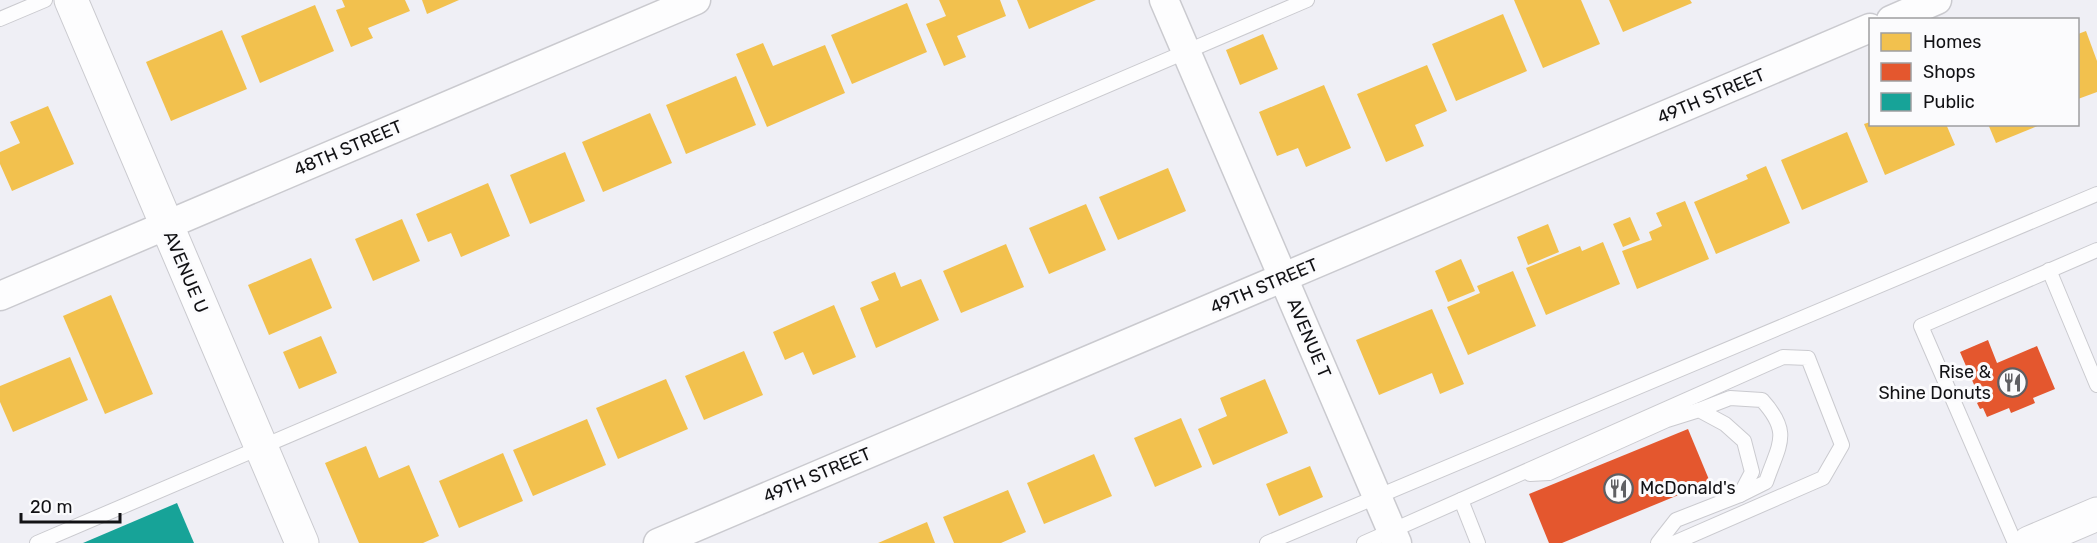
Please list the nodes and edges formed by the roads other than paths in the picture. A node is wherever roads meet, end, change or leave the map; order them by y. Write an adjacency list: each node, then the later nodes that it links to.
1 (45, 0): 8 (lane)
2 (71, 0): 12 (street, AVENUE U)
3 (696, 0): 12 (street, 48TH STREET)
4 (1164, 0): 10 (street, AVENUE T)
5 (1307, 0): 10 (lane)
6 (1937, 0): 7 (street)
7 (1896, 18)
8 (0, 19)
9 (1869, 28): 15 (street, 49TH STREET)
10 (1186, 51): 15 (street, AVENUE T); 19 (lane)
11 (2097, 194): 22 (lane)
12 (166, 225): 16 (street, 48TH STREET); 19 (street, AVENUE U)
13 (2097, 250): 14 (lane)
14 (2049, 270): 17 (lane); 36 (lane)
15 (1283, 277): 22 (street, AVENUE T); 30 (street, 49TH STREET)
16 (0, 296)
17 (2097, 385)
18 (1699, 410): 20 (lane); 21 (lane); 21 (lane)
19 (261, 447): 28 (lane); 29 (street, AVENUE U)
20 (1517, 476): 23 (lane); 35 (lane)
21 (1740, 495): 34 (lane)
22 (1377, 497): 26 (street, AVENUE T); 27 (lane)
23 (1461, 500): 26 (lane); 33 (lane)
24 (2097, 514): 25 (street)
25 (2063, 536): 37 (street)
26 (1394, 537): 32 (lane)
27 (1294, 538): 31 (lane)
28 (37, 543)
29 (302, 543)
30 (658, 543)
31 (1267, 543)
32 (1364, 543)
33 (1478, 543)
34 (1658, 543)
35 (1674, 543)
36 (2015, 543)
37 (2029, 543)

